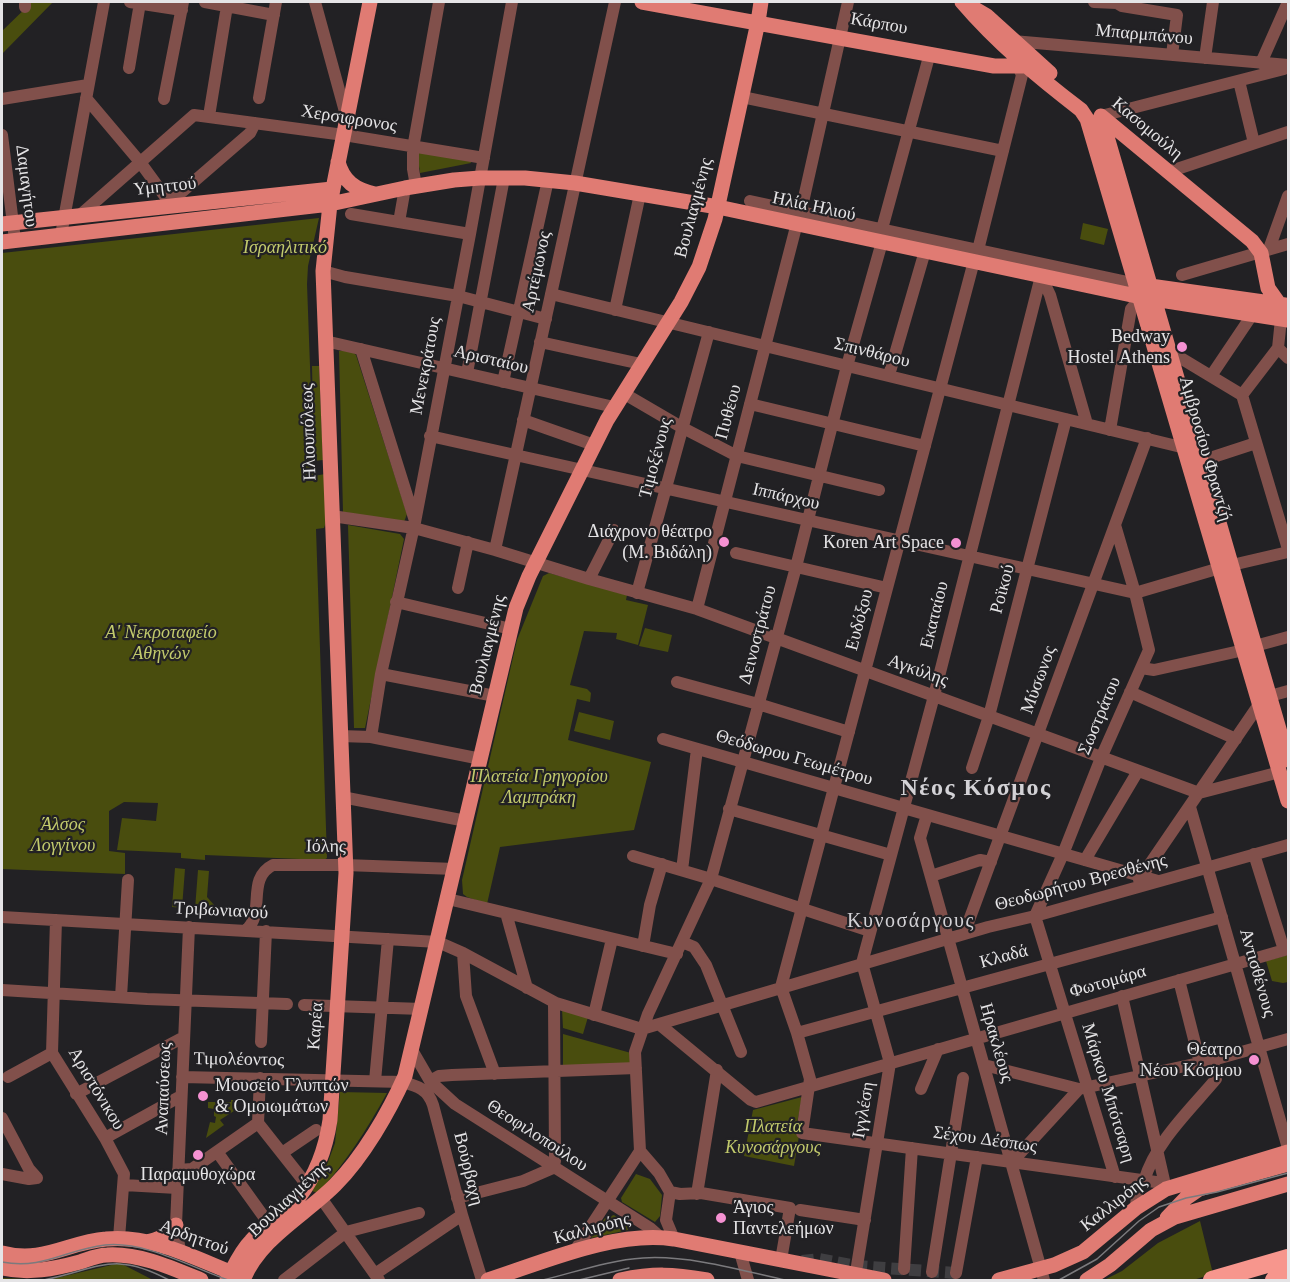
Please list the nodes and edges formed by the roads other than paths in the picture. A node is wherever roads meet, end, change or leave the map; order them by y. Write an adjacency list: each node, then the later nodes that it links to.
1 (104, 2): 35 (street)
2 (135, 2): 19 (street); 33 (street)
3 (205, 2): 20 (street)
4 (276, 2): 21 (street)
5 (315, 2): 45 (street)
6 (370, 2): 45 (main road, Ηλιουπόλεως)
7 (439, 2): 50 (street)
8 (512, 2): 52 (street, Μενεκράτους)
9 (615, 2): 59 (street, Αρτέμωνος)
10 (642, 2): 17 (main road, Κάρπου)
11 (760, 2): 22 (main road, Βουλιαγμένης)
12 (848, 2): 23 (street, Πυθέου)
13 (962, 2): 24 (main road, Κασομούλη)
14 (1094, 2): 18 (street)
15 (1213, 2): 28 (street)
16 (1288, 2): 29 (street)
17 (665, 3): 22 (main road, Κάρπου)
18 (1122, 4): 27 (street)
19 (182, 6): 39 (street)
20 (227, 6): 21 (street); 42 (street)
21 (274, 15): 37 (street)
22 (758, 22): 23 (main road, Κάρπου); 36 (main road, Βουλιαγμένης)
23 (840, 37): 26 (main road, Κάρπου); 41 (street, Πυθέου)
24 (1005, 42): 25 (street, Μπαρμπάνου); 30 (main road); 31 (main road, Κασομούλη)
25 (1045, 44): 27 (street, Μπαρμπάνου); 31 (street, Ευδόξου)
26 (930, 53): 30 (main road, Κάρπου); 46 (street, Δεινοστράτου)
27 (1172, 55): 28 (street, Μπαρμπάνου)
28 (1205, 58): 29 (street, Μπαρμπάνου)
29 (1261, 63): 32 (street, Μπαρμπάνου)
30 (994, 66): 31 (main road, Κάρπου)
31 (1028, 66): 40 (main road, Κασομούλη); 43 (main road, Κασομούλη); 51 (street, Ευδόξου)
32 (1288, 67): 34 (street)
33 (129, 68)
34 (1239, 81): 43 (street); 49 (street)
35 (87, 92): 38 (street); 53 (street); 69 (street)
36 (742, 97): 41 (street); 67 (main road, Βουλιαγμένης)
37 (259, 98)
38 (2, 99)
39 (165, 99)
40 (1081, 110): 84 (main road, Αμβροσίου Φραντζή)
41 (822, 114): 46 (street); 70 (street, Πυθέου)
42 (209, 116): 44 (street, Χερσιφρονος); 53 (street)
43 (1101, 116): 55 (main road, Κασομούλη); 84 (main road, Αμβροσίου Φραντζή)
44 (255, 123): 45 (street, Χερσιφρονος); 66 (street)
45 (345, 128): 50 (street, Χερσιφρονος); 54 (main road, Ηλιουπόλεως)
46 (908, 130): 51 (street); 75 (street, Δεινοστράτου)
47 (1288, 132): 49 (street)
48 (2, 135): 72 (street, Δαμαγήτου)
49 (1254, 143): 55 (street)
50 (413, 148): 52 (street, Χερσιφρονος); 60 (street)
51 (1003, 151): 80 (street, Ευδόξου)
52 (484, 158): 56 (street, Μενεκράτους)
53 (140, 162): 66 (street); 69 (street)
54 (338, 162): 61 (main road); 63 (main road, Ηλιουπόλεως)
55 (1168, 172): 79 (main road, Κασομούλη)
56 (480, 178): 57 (main road, Ηλία Ηλιού); 60 (main road, Ηλία Ηλιού); 73 (street, Μενεκράτους)
57 (504, 178): 58 (main road, Ηλία Ηλιού); 87 (street)
58 (548, 180): 59 (main road, Ηλία Ηλιού); 89 (street)
59 (575, 183): 62 (main road, Ηλία Ηλιού); 85 (street, Αρτέμωνος)
60 (410, 187): 61 (main road, Ηλία Ηλιού); 71 (street)
61 (375, 194): 63 (main road, Ηλία Ηλιού)
62 (640, 194): 67 (main road, Ηλία Ηλιού); 88 (street)
63 (331, 196): 66 (main road, Υμηττού); 74 (main road, Υμηττού); 81 (main road, Ηλιουπόλεως)
64 (1288, 196): 79 (street)
65 (750, 201): 70 (street, Ηλία Ηλιού)
66 (172, 206): 69 (main road, Υμηττού)
67 (718, 207): 70 (main road, Ηλία Ηλιού); 93 (main road, Βουλιαγμένης)
68 (351, 214): 71 (street)
69 (72, 217): 72 (main road, Υμηττού); 74 (street)
70 (799, 217): 75 (main road, Ηλία Ηλιού); 97 (street, Πυθέου)
71 (399, 222): 73 (street)
72 (7, 224): 76 (street, Δαμαγήτου)
73 (470, 234): 86 (street, Μενεκράτους)
74 (61, 235): 76 (main road, Υμηττού)
75 (882, 235): 78 (main road, Ηλία Ηλιού); 80 (street, Ηλία Ηλιού); 103 (street, Δεινοστράτου)
76 (8, 241)
77 (1288, 244): 79 (street)
78 (925, 251): 80 (main road, Ηλία Ηλιού); 106 (street)
79 (1265, 251): 82 (street); 90 (main road)
80 (976, 256): 83 (main road, Ηλία Ηλιού); 84 (street, Ηλία Ηλιού); 110 (street, Ευδόξου)
81 (323, 271): 86 (street); 95 (main road, Ηλιουπόλεως)
82 (1182, 275)
83 (1041, 276): 84 (main road, Ηλία Ηλιού); 114 (street, Εκαταίου); 119 (street)
84 (1146, 292): 90 (main road, Ηλία Ηλιού); 91 (main road, Ηλία Ηλιού); 100 (main road, Αμβροσίου Φραντζή); 121 (street); 127 (main road, Αμβροσίου Φραντζή)
85 (551, 294): 88 (street, Σπινθάρου); 92 (street, Αρτέμωνος)
86 (458, 296): 87 (street); 104 (street, Μενεκράτους)
87 (481, 303): 89 (street); 105 (street)
88 (615, 310): 93 (street, Σπινθάρου)
89 (519, 312): 92 (street); 108 (street)
90 (1285, 312): 91 (main road, Ηλία Ηλιού); 98 (street)
91 (1252, 315): 107 (street)
92 (546, 319): 96 (street, Αρτέμωνος)
93 (668, 322): 94 (street, Σπινθάρου); 102 (main road, Βουλιαγμένης)
94 (709, 332): 97 (street, Σπινθάρου); 120 (street, Τιμοξένους)
95 (325, 340): 99 (street, Αρισταίου); 136 (main road, Ηλιουπόλεως)
96 (540, 342): 102 (street); 109 (street, Αρτέμωνος)
97 (765, 346): 103 (street, Σπινθάρου); 113 (street, Πυθέου)
98 (1278, 348): 101 (street); 112 (street)
99 (361, 349): 104 (street, Αρισταίου); 138 (street)
100 (1169, 351): 107 (street); 130 (main road, Αμβροσίου Φραντζή)
101 (1288, 358)
102 (641, 364): 111 (main road, Βουλιαγμένης)
103 (847, 366): 106 (street, Σπινθάρου); 118 (street, Δεινοστράτου)
104 (444, 368): 105 (street, Αρισταίου); 122 (street, Μενεκράτους)
105 (467, 373): 108 (street, Αρισταίου)
106 (889, 375): 110 (street, Σπινθάρου)
107 (1211, 376): 112 (street)
108 (503, 382): 109 (street, Αρισταίου)
109 (530, 388): 115 (street, Αρισταίου); 117 (street, Αρτέμωνος)
110 (940, 388): 114 (street, Σπινθάρου); 126 (street, Ευδόξου)
111 (623, 393): 115 (main road, Βουλιαγμένης); 120 (street)
112 (1242, 395): 124 (street)
113 (750, 404): 118 (street); 129 (street, Πυθέου)
114 (1008, 405): 116 (street, Σπινθάρου); 146 (street, Εκαταίου)
115 (614, 407): 125 (main road, Βουλιαγμένης)
116 (1066, 419): 119 (street, Σπινθάρου); 150 (street, Ροϊκού)
117 (523, 420): 125 (street); 128 (street, Αρτέμωνος)
118 (832, 424): 126 (street); 132 (street, Δεινοστράτου)
119 (1087, 424): 121 (street, Σπινθάρου)
120 (683, 428): 129 (street); 133 (street, Τιμοξένους)
121 (1110, 430): 123 (street, Σπινθάρου)
122 (430, 436): 128 (street, Ιππάρχου); 138 (street, Μενεκράτους)
123 (1147, 438): 127 (street, Σπινθάρου); 139 (street, Μύσωνος)
124 (1256, 443): 130 (street); 144 (street)
125 (594, 445): 131 (main road, Βουλιαγμένης)
126 (925, 446): 141 (street, Ευδόξου)
127 (1185, 448): 149 (main road, Αμβροσίου Φραντζή)
128 (516, 455): 131 (street, Ιππάρχου); 143 (street, Αρτέμωνος)
129 (736, 456): 132 (street); 135 (street, Πυθέου)
130 (1202, 461): 149 (main road, Αμβροσίου Φραντζή)
131 (582, 469): 133 (street, Ιππάρχου); 147 (main road, Βουλιαγμένης)
132 (818, 476): 134 (street); 137 (street, Δεινοστράτου)
133 (666, 488): 135 (street, Ιππάρχου); 155 (street, Τιμοξένους)
134 (879, 490)
135 (725, 501): 137 (street, Ιππάρχου); 158 (street, Πυθέου)
136 (332, 516): 138 (street, Αγκύλης); 176 (main road, Ηλιουπόλεως)
137 (807, 520): 141 (street, Ιππάρχου); 148 (street, Δεινοστράτου)
138 (414, 525): 142 (street, Αγκύλης); 157 (street, Μενεκράτους)
139 (1115, 525): 152 (street, Μύσωνος); 156 (street, Σωστράτου)
140 (614, 530): 151 (street)
141 (900, 540): 146 (street, Ιππάρχου); 154 (street, Ευδόξου)
142 (468, 543): 143 (street, Αγκύλης); 153 (street)
143 (495, 549): 147 (street, Αγκύλης)
144 (1288, 550): 149 (street)
145 (736, 554): 148 (street)
146 (969, 556): 150 (street, Ιππάρχου); 170 (street, Εκαταίου)
147 (535, 562): 151 (street, Αγκύλης); 159 (main road, Βουλιαγμένης)
148 (796, 567): 154 (street); 161 (street, Δεινοστράτου)
149 (1226, 567): 156 (street); 162 (main road, Αμβροσίου Φραντζή)
150 (1027, 569): 152 (street, Ιππάρχου); 173 (street, Ροϊκού)
151 (589, 579): 155 (street, Αγκύλης)
152 (1092, 583): 156 (street, Ιππάρχου); 175 (street, Μύσωνος)
153 (458, 588)
154 (887, 588): 164 (street, Ευδόξου)
155 (637, 593): 158 (street, Αγκύλης)
156 (1135, 593): 163 (street, Σωστράτου)
157 (396, 603): 159 (street); 165 (street, Μενεκράτους)
158 (697, 609): 161 (street, Αγκύλης)
159 (511, 629): 169 (main road, Βουλιαγμένης)
160 (1288, 637): 162 (street)
161 (776, 638): 164 (street, Αγκύλης); 172 (street, Δεινοστράτου)
162 (1250, 648): 163 (street); 171 (main road, Αμβροσίου Φραντζή)
163 (1141, 668): 168 (street, Σωστράτου)
164 (865, 671): 170 (street, Αγκύλης); 174 (street, Ευδόξου)
165 (381, 674): 169 (street); 177 (street, Μενεκράτους)
166 (677, 682): 172 (street)
167 (1288, 691): 171 (street)
168 (1130, 692): 179 (street); 181 (street, Σωστράτου)
169 (495, 696): 182 (main road, Βουλιαγμένης)
170 (934, 696): 173 (street, Αγκύλης); 192 (street, Εκαταίου)
171 (1265, 700): 179 (street); 184 (main road, Αμβροσίου Φραντζή)
172 (758, 704): 174 (street); 183 (street, Δεινοστράτου)
173 (989, 716): 175 (street, Αγκύλης); 185 (street, Ροϊκού)
174 (849, 732): 187 (street, Ευδόξου)
175 (1038, 734): 181 (street, Αγκύλης); 197 (street, Μύσωνος)
176 (340, 736): 177 (street); 189 (main road, Ηλιουπόλεως)
177 (371, 737): 182 (street)
178 (663, 739): 180 (street, Θεόδωρου Γεωμέτρου)
179 (1236, 739): 188 (street)
180 (697, 749): 183 (street, Θεόδωρου Γεωμέτρου); 209 (street)
181 (1101, 758): 186 (street, Αγκύλης); 199 (street, Σωστράτου)
182 (481, 759): 195 (main road, Βουλιαγμένης)
183 (743, 762): 187 (street, Θεόδωρου Γεωμέτρου); 193 (street, Δεινοστράτου)
184 (1284, 766): 188 (street); 190 (main road, Αμβροσίου Φραντζή)
185 (972, 768)
186 (1138, 771): 188 (street, Αγκύλης); 203 (street)
187 (834, 788): 192 (street, Θεόδωρου Γεωμέτρου); 196 (street, Ευδόξου)
188 (1199, 793): 191 (street)
189 (342, 797): 195 (street); 206 (main road, Ηλιουπόλεως)
190 (1288, 801)
191 (1190, 807): 207 (street, Αντισθένους); 211 (street)
192 (903, 808): 194 (street, Θεόδωρου Γεωμέτρου); 201 (street, Εκαταίου)
193 (729, 809): 196 (street); 213 (street, Δεινοστράτου)
194 (927, 814): 197 (street, Θεόδωρου Γεωμέτρου); 210 (street, Ηρακλέους)
195 (466, 820): 208 (main road, Βουλιαγμένης)
196 (821, 835): 201 (street); 217 (street, Ευδόξου)
197 (1001, 836): 199 (street, Θεόδωρου Γεωμέτρου); 204 (street, Μύσωνος)
198 (1288, 845): 200 (street, Θεοδωρήτου Βρεσθένης)
199 (1063, 854): 203 (street, Θεόδωρου Γεωμέτρου); 220 (street, Σωστράτου)
200 (1254, 854): 207 (street, Θεοδωρήτου Βρεσθένης); 236 (street)
201 (891, 855): 226 (street, Εκαταίου)
202 (633, 856): 205 (street)
203 (1085, 860): 211 (street, Θεόδωρου Γεωμέτρου)
204 (991, 862): 210 (street); 228 (street, Μύσωνος)
205 (662, 864): 209 (street); 235 (street)
206 (345, 865): 208 (street, Ιόλης); 225 (street, Ιόλης); 229 (main road, Καρέα)
207 (1208, 867): 214 (street, Θεοδωρήτου Βρεσθένης); 221 (street, Αντισθένους)
208 (455, 869): 216 (main road, Βουλιαγμένης)
209 (682, 870): 213 (street)
210 (931, 876): 232 (street, Ηρακλέους)
211 (1142, 876): 214 (street, Θεόδωρου Γεωμέτρου); 215 (street)
212 (128, 879): 223 (street)
213 (711, 879): 217 (street); 234 (street, Δεινοστράτου)
214 (1159, 881): 215 (street, Θεοδωρήτου Βρεσθένης)
215 (1131, 888): 220 (street, Θεοδωρήτου Βρεσθένης)
216 (448, 899): 218 (street); 233 (main road, Βουλιαγμένης)
217 (801, 910): 226 (street); 243 (street, Ευδόξου)
218 (506, 913): 231 (street); 244 (street)
219 (2, 916): 222 (street, Τριβωνιανού)
220 (1035, 916): 228 (street, Θεοδωρήτου Βρεσθένης); 240 (street, Μάρκου Μπότσαρη)
221 (1222, 917): 240 (street, Κλαδά); 241 (street, Αντισθένους)
222 (56, 920): 223 (street, Τριβωνιανού); 247 (street, Αριστόνικου)
223 (126, 924): 224 (street, Τριβωνιανού); 249 (street)
224 (189, 927): 225 (street, Τριβωνιανού); 250 (street, Αναπαύσεως)
225 (246, 931): 227 (street, Τριβωνιανού)
226 (870, 931): 239 (street, Εκαταίου)
227 (266, 932): 229 (street, Τριβωνιανού); 252 (street)
228 (964, 934): 232 (street, Θεοδωρήτου Βρεσθένης)
229 (343, 936): 230 (street, Τριβωνιανού); 256 (main road, Καρέα)
230 (388, 939): 233 (street, Τριβωνιανού); 257 (street)
231 (612, 939): 235 (street); 261 (street)
232 (949, 939): 239 (street, Θεοδωρήτου Βρεσθένης); 245 (street, Ηρακλέους)
233 (438, 942): 237 (street); 258 (main road, Βουλιαγμένης)
234 (682, 942): 238 (street, Δεινοστράτου); 254 (street)
235 (643, 946): 238 (street)
236 (1286, 949): 241 (street, Φωτομάρα)
237 (463, 953): 244 (street); 281 (street)
238 (677, 954): 263 (street, Δεινοστράτου)
239 (862, 963): 243 (street, Θεοδωρήτου Βρεσθένης); 259 (street, Ιγγλέση)
240 (1050, 963): 245 (street, Κλαδά); 260 (street, Μάρκου Μπότσαρη)
241 (1235, 964): 242 (street, Φωτομάρα); 269 (street, Αντισθένους)
242 (1179, 980): 248 (street, Φωτομάρα); 276 (street)
243 (781, 987): 254 (street, Θεοδωρήτου Βρεσθένης); 264 (street)
244 (527, 988): 251 (street)
245 (962, 988): 259 (street, Κλαδά); 266 (street, Ηρακλέους)
246 (2, 990): 247 (street)
247 (55, 993): 249 (street); 273 (street, Αριστόνικου)
248 (1122, 996): 260 (street, Φωτομάρα); 284 (street)
249 (121, 998): 250 (street)
250 (185, 1001): 252 (street); 265 (street, Αναπαύσεως)
251 (554, 1002): 261 (street); 280 (street)
252 (263, 1003): 253 (street); 268 (street)
253 (287, 1004)
254 (721, 1004): 262 (street, Θεοδωρήτου Βρεσθένης); 272 (street)
255 (304, 1005): 256 (street)
256 (337, 1006): 257 (street); 287 (main road, Καρέα)
257 (381, 1007): 258 (street); 288 (street)
258 (422, 1009): 271 (main road, Βουλιαγμένης)
259 (876, 1011): 264 (street, Κλαδά); 275 (street, Ιγγλέση)
260 (1064, 1013): 266 (street, Φωτομάρα); 293 (street, Μάρκου Μπότσαρη)
261 (594, 1015): 263 (street)
262 (659, 1024): 263 (street, Θεοδωρήτου Βρεσθένης); 279 (street)
263 (642, 1029): 278 (street, Δεινοστράτου)
264 (797, 1033): 291 (street)
265 (184, 1037): 283 (street, Αναπαύσεως); 294 (street)
266 (976, 1039): 270 (street, Φωτομάρα); 277 (street, Ηρακλέους)
267 (1288, 1039): 269 (street)
268 (261, 1042)
269 (1260, 1048): 274 (street); 303 (street, Αντισθένους)
270 (938, 1049): 275 (street, Φωτομάρα); 292 (street)
271 (412, 1050): 289 (street, Θεοφιλοπούλου); 290 (main road, Βουλιαγμένης)
272 (741, 1052)
273 (52, 1053): 282 (street); 294 (street, Αριστόνικου)
274 (1213, 1060): 276 (street); 302 (street)
275 (890, 1063): 291 (street, Φωτομάρα); 300 (street, Ιγγλέση)
276 (1200, 1063): 284 (street)
277 (984, 1065): 293 (street); 309 (street, Ηρακλέους)
278 (636, 1068): 280 (street); 304 (street, Δεινοστράτου)
279 (717, 1070): 291 (street, Φωτομάρα); 322 (street)
280 (554, 1072): 281 (street); 311 (street)
281 (495, 1074): 289 (street)
282 (8, 1077)
283 (182, 1077): 285 (street, Τιμολέοντος); 295 (street, Αναπαύσεως)
284 (1141, 1077): 293 (street); 302 (street)
285 (260, 1078): 287 (street, Τιμολέοντος); 296 (street)
286 (963, 1078): 307 (street)
287 (332, 1080): 288 (street, Τιμολέοντος); 318 (main road, Καρέα)
288 (375, 1081): 290 (street, Τιμολέοντος)
289 (430, 1081): 311 (street, Θεοφιλοπούλου)
290 (403, 1082): 323 (main road, Βουλιαγμένης); 324 (street, Βούρβαχη)
291 (810, 1086): 300 (street, Σέχου Δέσπως)
292 (921, 1089)
293 (1083, 1089): 309 (street); 314 (street, Μάρκου Μπότσαρη)
294 (76, 1094): 299 (street, Αριστόνικου)
295 (181, 1096): 299 (street); 312 (street, Αναπαύσεως)
296 (258, 1123): 305 (street); 306 (street)
297 (3, 1127): 313 (street)
298 (316, 1130): 306 (street)
299 (105, 1138): 317 (street, Αριστόνικου)
300 (876, 1143): 301 (street, Σέχου Δέσπως); 330 (street, Ιγγλέση)
301 (912, 1148): 307 (street, Σέχου Δέσπως); 349 (street)
302 (1158, 1150): 315 (street); 319 (street)
303 (1288, 1150): 319 (main road, Καλλιρόης)
304 (640, 1151): 321 (street); 325 (street)
305 (218, 1153): 312 (street); 331 (street)
306 (282, 1153): 318 (street)
307 (952, 1154): 308 (street, Σέχου Δέσπως); 350 (street)
308 (977, 1157): 309 (street, Σέχου Δέσπως); 351 (street)
309 (1012, 1162): 314 (street, Σέχου Δέσπως); 352 (street, Ηρακλέους)
310 (1288, 1164): 332 (main road)
311 (553, 1168): 324 (street); 325 (street, Θεοφιλοπούλου)
312 (178, 1170): 320 (street, Αναπαύσεως)
313 (2, 1174)
314 (1115, 1177): 315 (street, Σέχου Δέσπως)
315 (1141, 1180): 319 (street, Σέχου Δέσπως); 326 (street)
316 (1288, 1184): 332 (main road)
317 (124, 1185): 320 (street); 336 (street, Αριστόνικου)
318 (307, 1185): 331 (main road, Βουλιαγμένης)
319 (1164, 1186): 326 (main road, Καλλιρόης)
320 (177, 1188): 333 (street, Αναπαύσεως)
321 (670, 1192): 322 (street); 338 (street)
322 (697, 1194): 327 (street)
323 (321, 1198): 334 (street); 355 (main road, Βουλιαγμένης)
324 (458, 1198): 329 (street, Βούρβαχη)
325 (607, 1202): 335 (street, Θεοφιλοπούλου); 341 (street)
326 (1136, 1208): 352 (main road, Καλλιρόης)
327 (795, 1209): 330 (street); 345 (street)
328 (419, 1213): 334 (street)
329 (462, 1215): 354 (street); 359 (street, Βούρβαχη)
330 (865, 1220): 347 (street, Ιγγλέση)
331 (269, 1224): 337 (main road, Βουλιαγμένης)
332 (1161, 1224): 366 (main road)
333 (176, 1225): 339 (main road); 340 (street, Αναπαύσεως)
334 (346, 1232): 354 (street); 358 (street)
335 (658, 1236): 338 (main road, Καλλιρόης); 341 (main road, Καλλιρόης)
336 (119, 1238): 339 (main road, Αρδηττού); 343 (main road, Αρδηττού)
337 (252, 1239): 346 (main road); 355 (main road, Βουλιαγμένης)
338 (674, 1239): 342 (main road, Καλλιρόης)
339 (146, 1242): 340 (main road, Αρδηττού)
340 (180, 1252): 346 (main road, Αρδηττού)
341 (574, 1252): 360 (main road, Καλλιρόης)
342 (740, 1252): 345 (main road, Καλλιρόης); 363 (street)
343 (2, 1253)
344 (1288, 1258): 367 (highway)
345 (781, 1260): 364 (main road, Καλλιρόης)
346 (211, 1265): 355 (main road, Αρδηττού)
347 (857, 1266)
348 (2, 1269): 357 (main road, Αρδηττού)
349 (904, 1269)
350 (933, 1272)
351 (956, 1273)
352 (1042, 1275): 365 (main road, Καλλιρόης)
353 (1288, 1276): 356 (highway)
354 (377, 1277)
355 (239, 1278)
356 (1275, 1280)
357 (201, 1281)
358 (284, 1281)
359 (482, 1281)
360 (488, 1281)
361 (620, 1281): 362 (main road)
362 (707, 1281)
363 (748, 1281)
364 (884, 1281)
365 (999, 1281)
366 (1087, 1281)
367 (1212, 1281)

